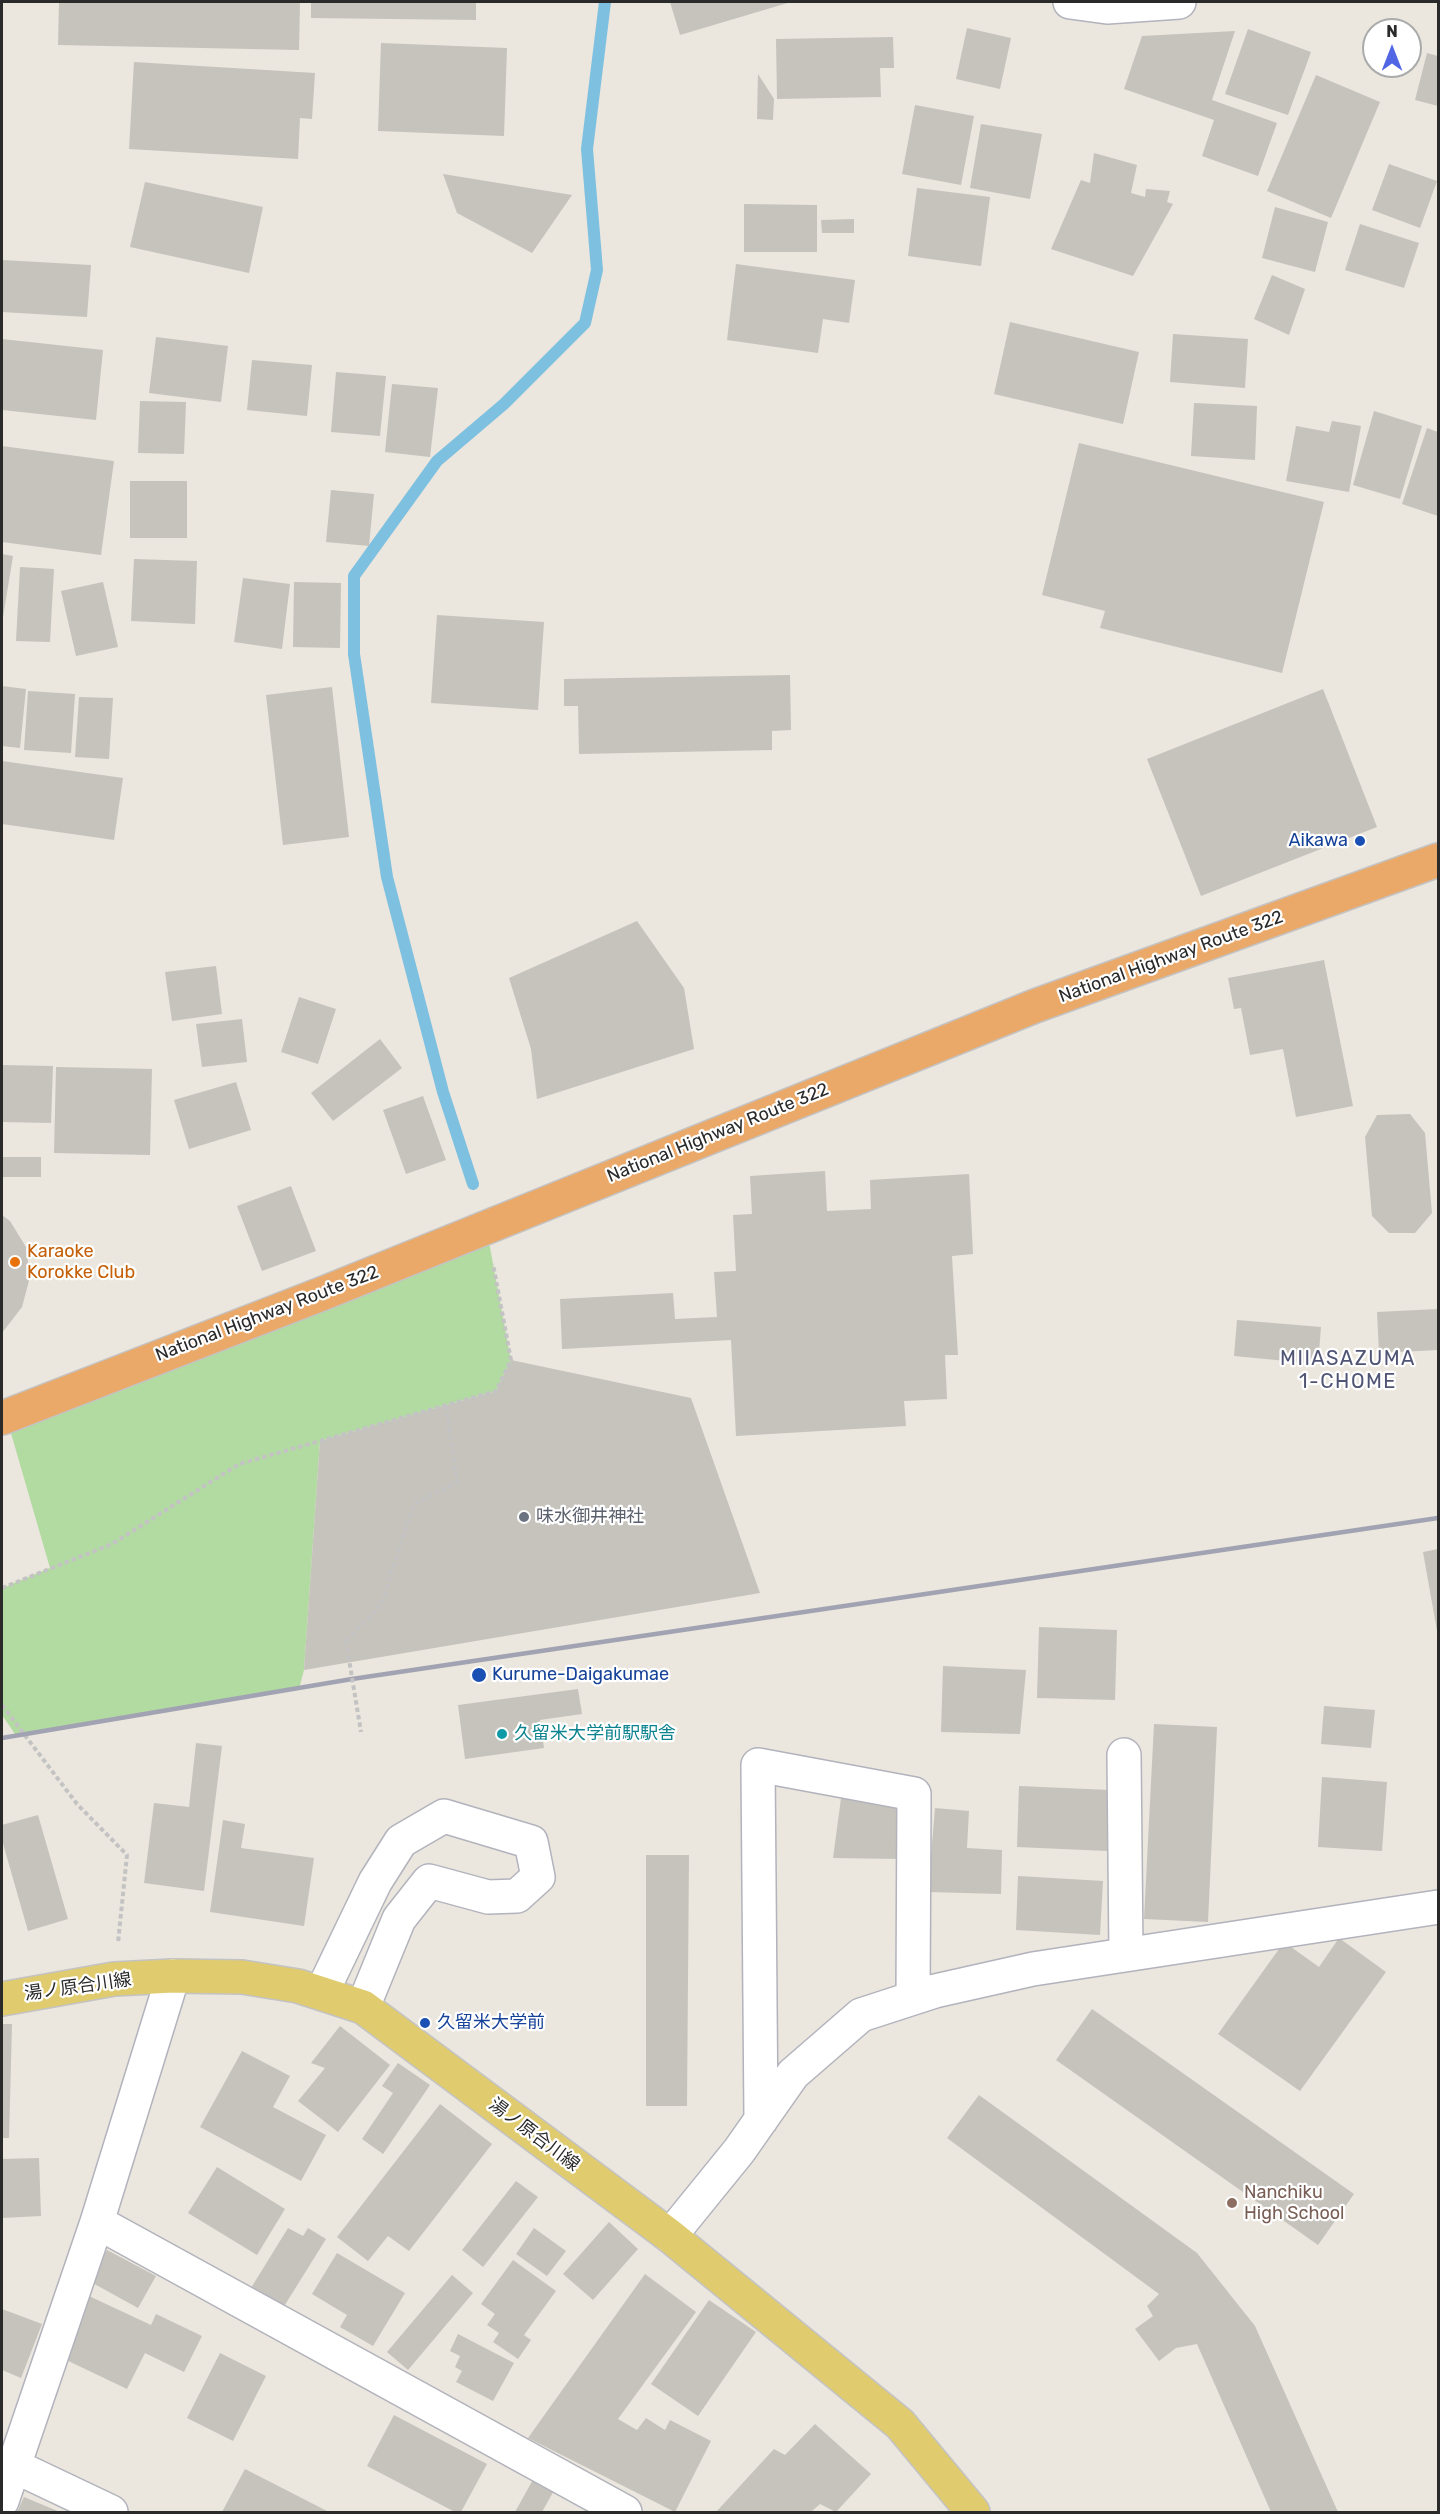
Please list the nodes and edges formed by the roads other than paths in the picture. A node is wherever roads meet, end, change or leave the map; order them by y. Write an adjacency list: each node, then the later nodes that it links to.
1 (1070, 2): 3 (street)
2 (1179, 2): 3 (street)
3 (1108, 4)
4 (1438, 860): 5 (highway, National Highway Route 322)
5 (2, 1418)
6 (1124, 1755): 8 (street)
7 (1438, 1907): 8 (street)
8 (1126, 1954): 11 (street)
9 (173, 1976): 10 (main road, 湯ノ原合川線); 12 (main road, 湯ノ原合川線); 15 (street)
10 (322, 1992): 13 (main road, 湯ノ原合川線); 13 (street)
11 (913, 1998): 14 (street); 14 (street)
12 (2, 1999)
13 (363, 2007): 16 (main road, 湯ノ原合川線)
14 (761, 2120): 16 (street)
15 (97, 2222): 17 (street); 20 (street)
16 (670, 2235): 21 (main road, 湯ノ原合川線)
17 (12, 2465): 18 (street); 19 (street)
18 (2, 2501)
19 (111, 2512)
20 (625, 2512)
21 (973, 2512)

